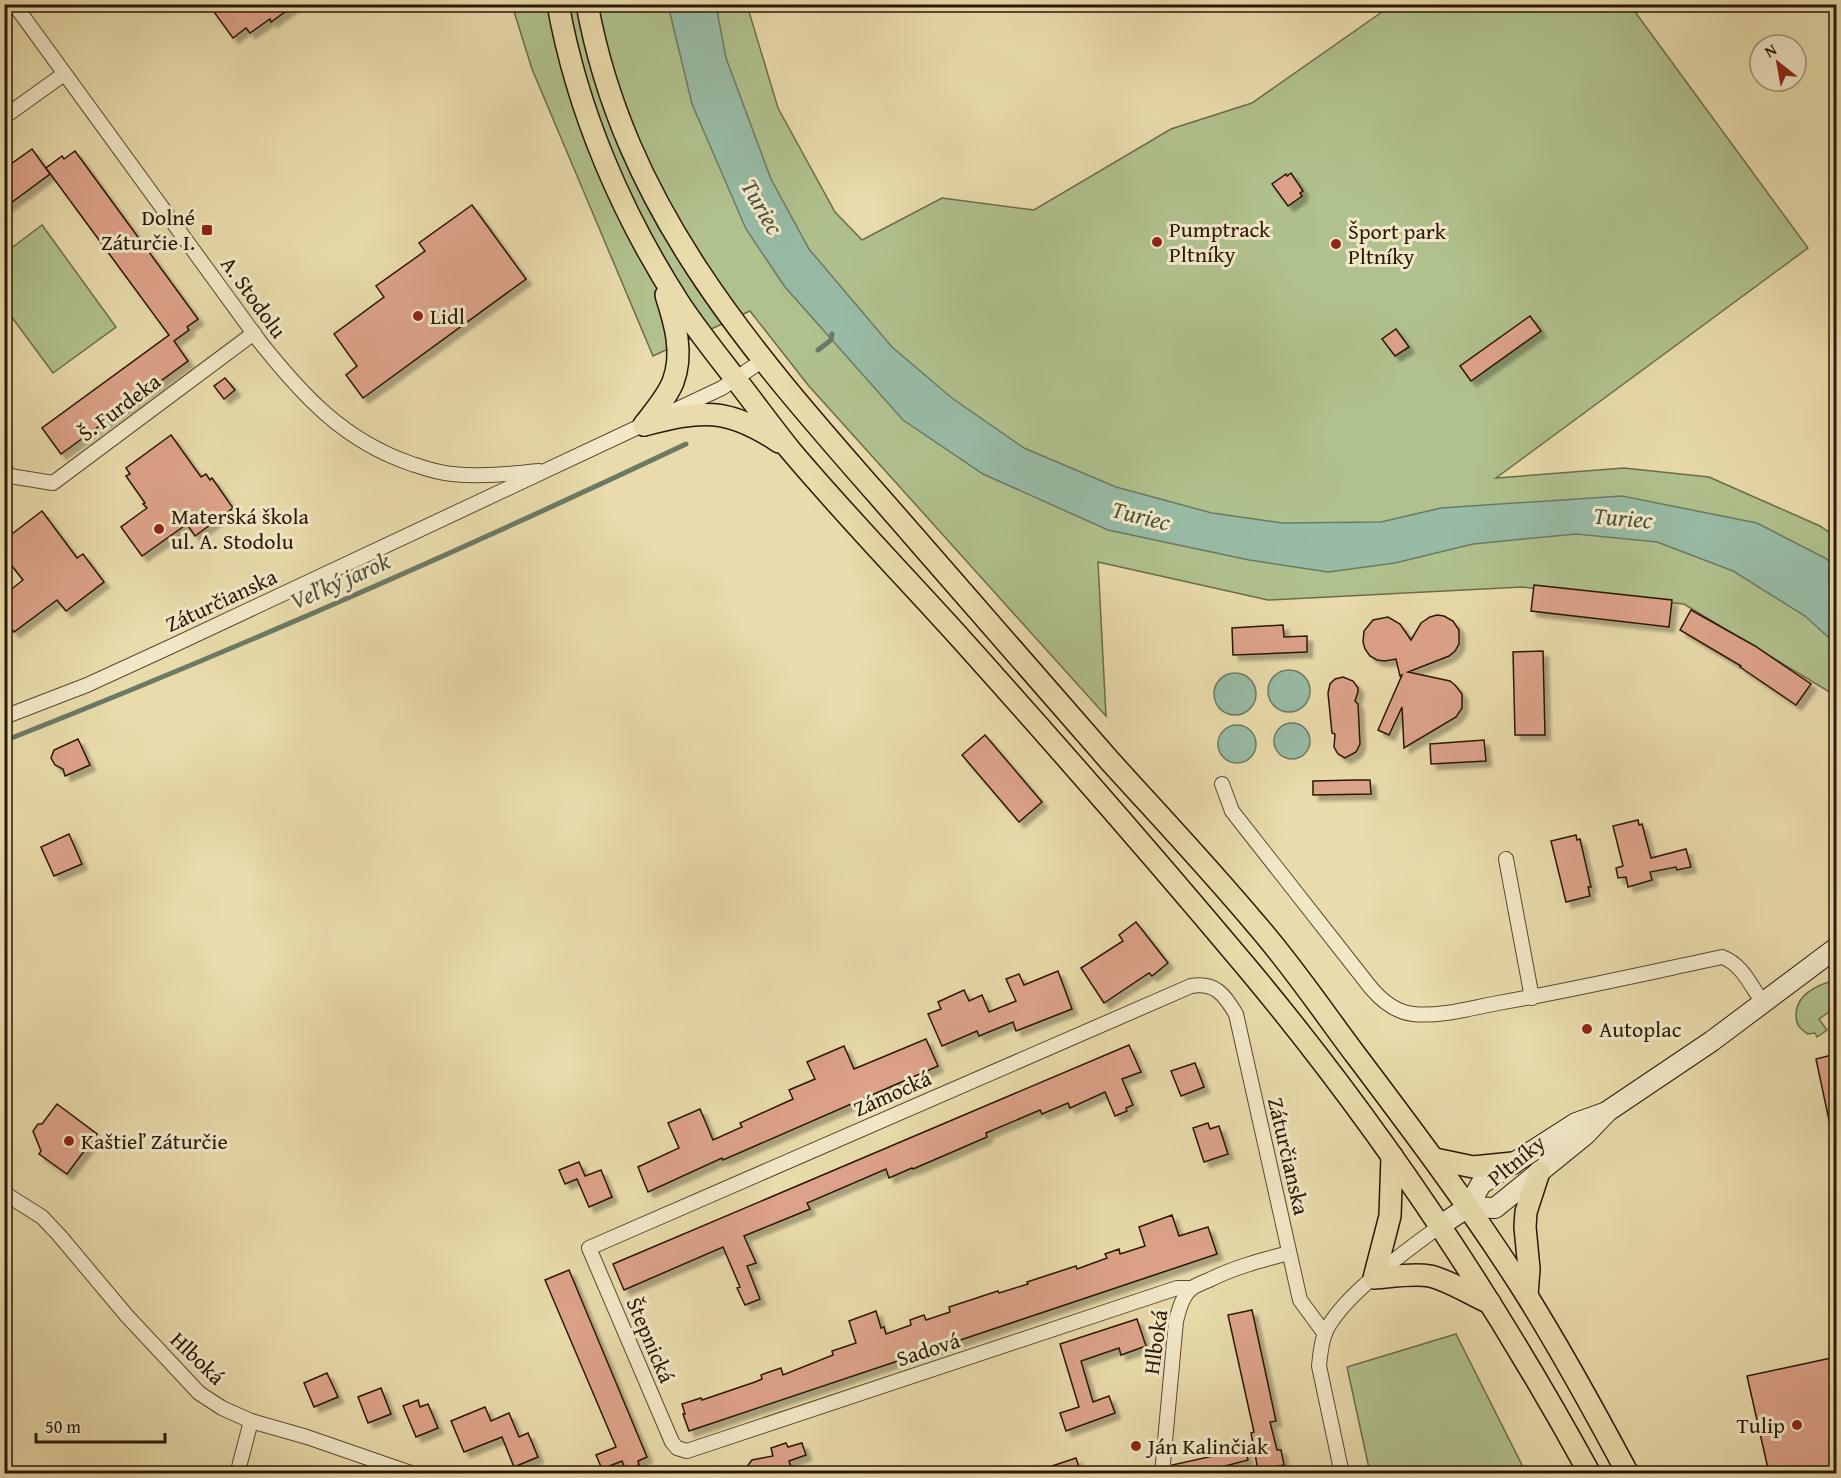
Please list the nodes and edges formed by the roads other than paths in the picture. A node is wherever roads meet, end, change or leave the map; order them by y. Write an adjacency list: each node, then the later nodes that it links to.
1 (14, 4): 4 (street, A. Stodolu)
2 (558, 4): 6 (main road)
3 (587, 4): 8 (main road)
4 (64, 74): 5 (street); 7 (street, A. Stodolu)
5 (4, 117)
6 (657, 266): 9 (main road); 10 (main road)
7 (254, 333): 12 (street, Š. Furdeka); 13 (street, A. Stodolu)
8 (764, 360): 9 (street, Záturčianska); 23 (main road)
9 (735, 379): 10 (street, Záturčianska); 11 (main road)
10 (644, 425): 11 (main road); 13 (street, Záturčianska)
11 (790, 450): 22 (main road)
12 (4, 468)
13 (550, 470): 14 (street, Záturčianska)
14 (4, 717)
15 (1222, 784): 19 (street)
16 (1506, 859): 19 (street)
17 (1836, 948): 20 (street, Pltníky)
18 (1214, 988): 29 (street, Zámocká); 30 (street, Záturčianska)
19 (1532, 998): 20 (street)
20 (1763, 1003): 21 (street, Pltníky)
21 (1608, 1111): 24 (street, Pltníky); 25 (street, Pltníky)
22 (1392, 1156): 28 (main road); 31 (main road)
23 (1435, 1159): 24 (main road); 27 (main road)
24 (1513, 1163): 27 (street, Pltníky)
25 (1539, 1172): 27 (street, Pltníky); 33 (main road)
26 (4, 1192): 36 (street, Hlboká)
27 (1468, 1207): 28 (street); 33 (main road)
28 (1441, 1225): 31 (street); 34 (main road)
29 (589, 1248): 37 (street, Štepnická)
30 (1289, 1253): 32 (street, Hlboká); 35 (street, Záturčianska)
31 (1374, 1278): 34 (main road); 35 (street)
32 (1192, 1288): 37 (street, Sadová); 40 (street, Hlboká)
33 (1527, 1296): 43 (main road)
34 (1490, 1303): 42 (main road)
35 (1324, 1334): 41 (street)
36 (251, 1421): 38 (street); 39 (street, Hlboká)
37 (676, 1448)
38 (239, 1473)
39 (414, 1473)
40 (1162, 1473)
41 (1342, 1473)
42 (1590, 1473)
43 (1628, 1473)

